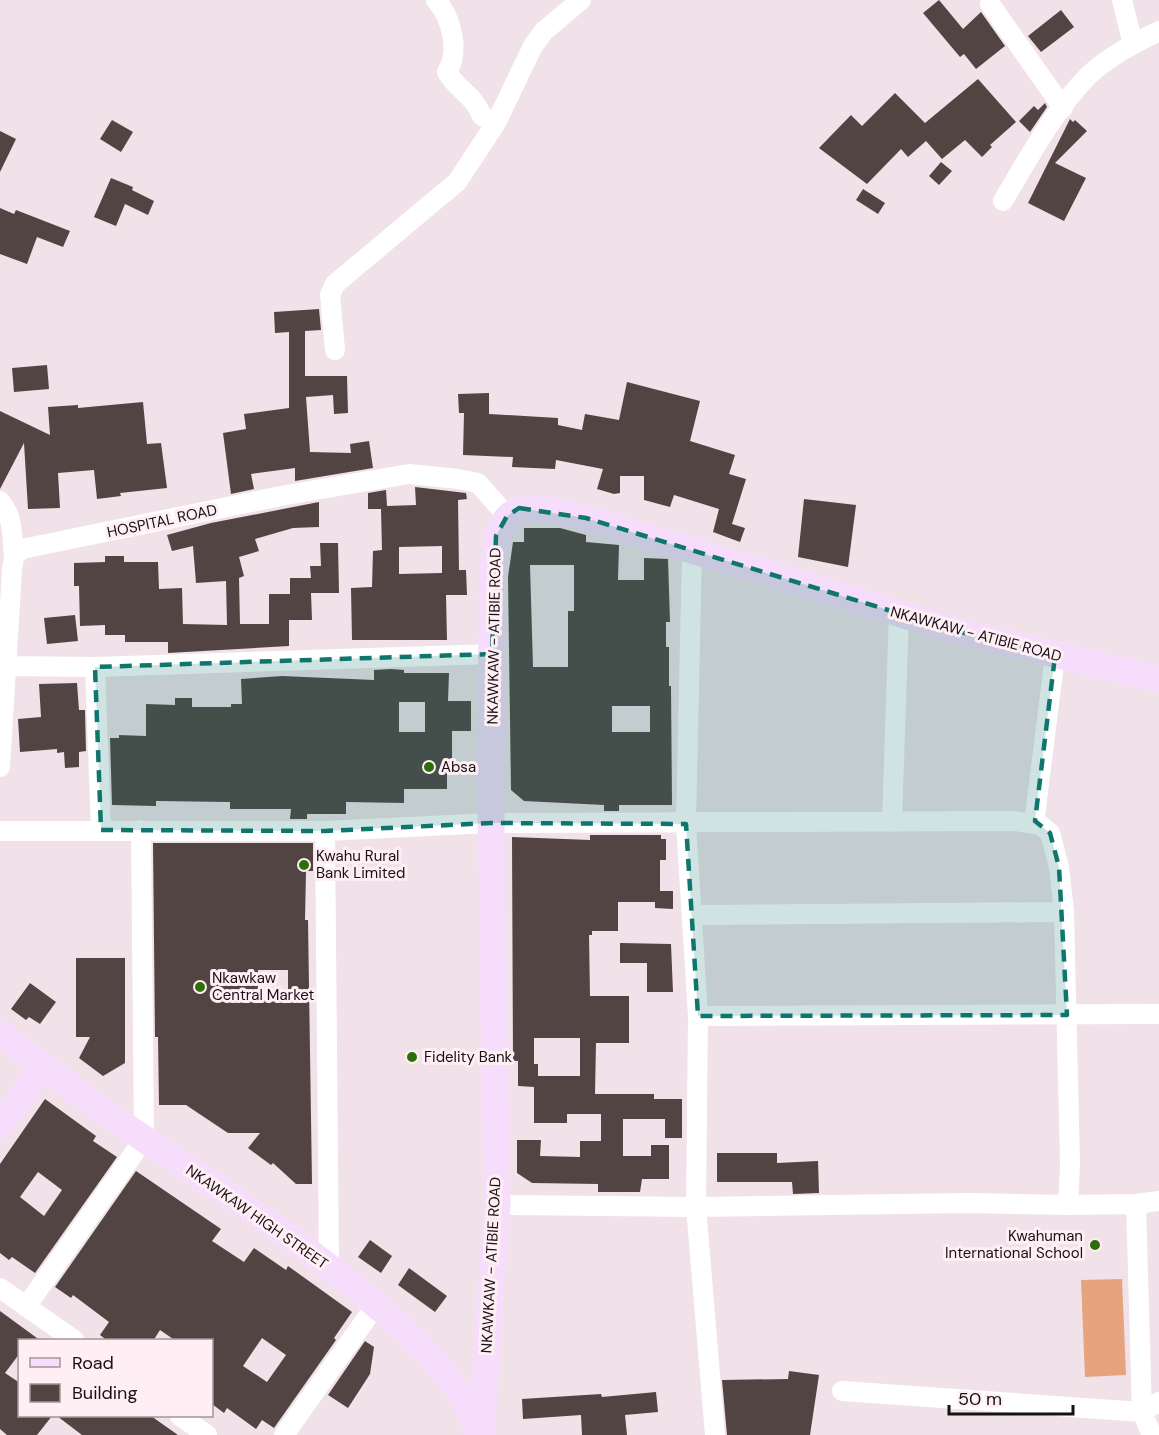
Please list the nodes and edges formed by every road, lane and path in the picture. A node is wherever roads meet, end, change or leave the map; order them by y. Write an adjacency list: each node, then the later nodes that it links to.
1 (436, 0): 8 (street)
2 (581, 0): 8 (street)
3 (1122, 0): 6 (street)
4 (990, 4): 7 (street)
5 (1159, 31): 6 (street)
6 (1133, 44): 7 (street)
7 (1063, 108): 9 (street)
8 (496, 123): 10 (street)
9 (1003, 201)
10 (335, 350)
11 (0, 501): 14 (street)
12 (507, 516): 13 (main road, NKAWKAW - ATIBIE ROAD); 14 (street, HOSPITAL ROAD); 16 (main road, NKAWKAW - ATIBIE ROAD)
13 (692, 551): 15 (main road, NKAWKAW - ATIBIE ROAD); 24 (street)
14 (14, 557): 18 (street)
15 (899, 613): 17 (main road, NKAWKAW - ATIBIE ROAD); 22 (street)
16 (492, 654): 19 (street); 23 (main road, NKAWKAW - ATIBIE ROAD)
17 (1055, 656): 20 (main road, NKAWKAW - ATIBIE ROAD); 25 (street)
18 (5, 661): 19 (street); 21 (street)
19 (94, 668): 26 (street)
20 (1159, 679)
21 (0, 767)
22 (892, 822): 24 (street); 25 (street)
23 (491, 823): 24 (street); 29 (street); 41 (main road, NKAWKAW - ATIBIE ROAD)
24 (686, 824): 31 (street)
25 (1035, 824): 30 (street)
26 (101, 830): 27 (street); 28 (street)
27 (141, 830): 29 (street); 38 (street)
28 (0, 831)
29 (325, 831): 44 (street)
30 (1064, 912): 31 (street); 33 (street)
31 (692, 915): 34 (street)
32 (1159, 1014): 33 (street)
33 (1067, 1015): 34 (street); 42 (street)
34 (698, 1016): 43 (street)
35 (0, 1033): 36 (main road, NKAWKAW HIGH STREET)
36 (42, 1066): 37 (main road); 38 (main road, NKAWKAW HIGH STREET)
37 (0, 1126)
38 (144, 1139): 44 (main road, NKAWKAW HIGH STREET); 47 (street)
39 (1159, 1201): 40 (street)
40 (1136, 1204): 42 (street); 50 (street)
41 (497, 1205): 43 (street); 54 (main road, NKAWKAW - ATIBIE ROAD)
42 (1068, 1205): 43 (street)
43 (696, 1207): 55 (street)
44 (329, 1267): 46 (main road, NKAWKAW HIGH STREET)
45 (0, 1288): 47 (street)
46 (376, 1305): 53 (street); 54 (main road, NKAWKAW HIGH STREET)
47 (26, 1307): 48 (street)
48 (71, 1339)
49 (842, 1391): 50 (street)
50 (1150, 1407): 56 (street)
51 (181, 1417): 52 (street)
52 (207, 1435)
53 (284, 1435)
54 (479, 1435)
55 (715, 1435)
56 (1152, 1435)

